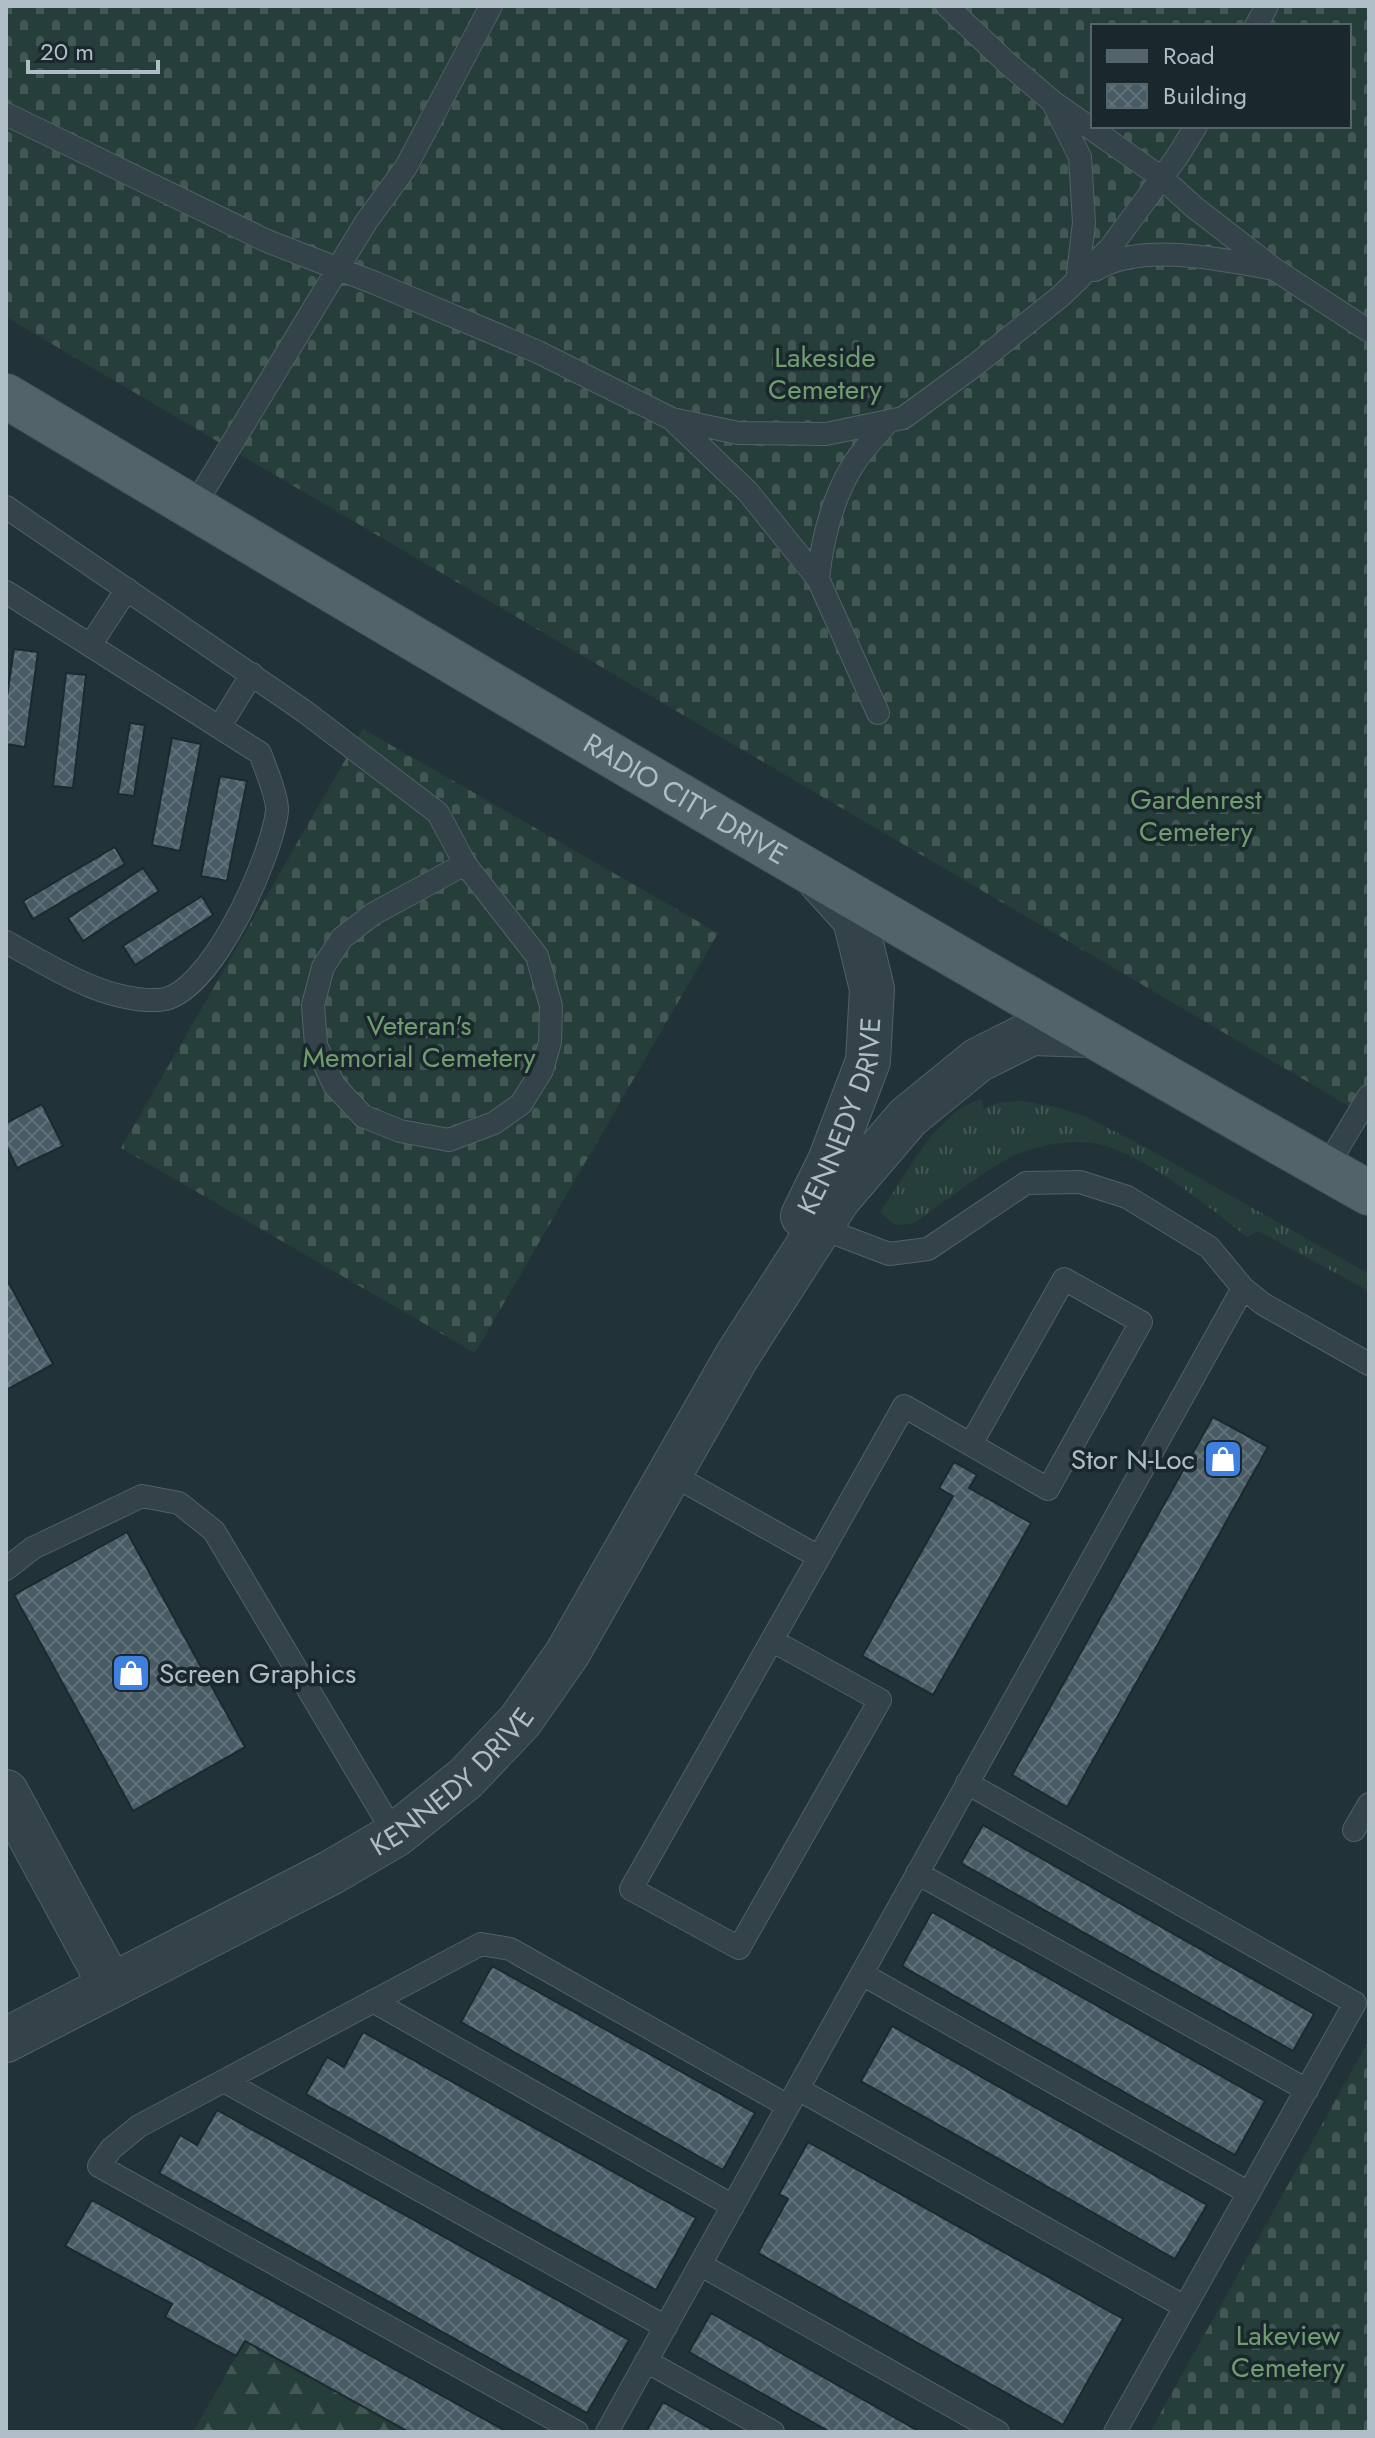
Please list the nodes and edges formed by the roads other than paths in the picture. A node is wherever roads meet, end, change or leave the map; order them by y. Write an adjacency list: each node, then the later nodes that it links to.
1 (491, 6): 9 (lane)
2 (947, 6): 5 (lane)
3 (1267, 6): 4 (lane)
4 (1257, 24)
5 (1053, 102): 8 (lane); 11 (lane)
6 (6, 114): 9 (lane)
7 (1195, 128): 8 (lane)
8 (1162, 178): 10 (lane); 11 (lane)
9 (338, 269): 14 (lane); 17 (lane)
10 (1274, 269): 11 (lane); 12 (lane)
11 (1077, 281): 15 (lane)
12 (1369, 331)
13 (6, 396): 17 (main road, RADIO CITY DRIVE)
14 (672, 419): 15 (lane); 18 (lane)
15 (889, 421): 18 (lane)
16 (6, 507): 19 (lane)
17 (193, 508): 26 (main road, RADIO CITY DRIVE)
18 (818, 579): 23 (lane)
19 (127, 589): 21 (lane); 22 (lane)
20 (6, 592): 21 (lane)
21 (91, 644): 24 (lane)
22 (252, 674): 24 (lane); 25 (lane)
23 (878, 713)
24 (220, 726): 27 (lane)
25 (465, 864): 25 (lane)
26 (816, 875): 28 (main road, RADIO CITY DRIVE); 32 (street, KENNEDY DRIVE)
27 (6, 942)
28 (1091, 1035): 30 (main road, RADIO CITY DRIVE); 32 (street, KENNEDY DRIVE)
29 (1369, 1096): 30 (lane)
30 (1326, 1168): 31 (main road, RADIO CITY DRIVE)
31 (1369, 1193)
32 (810, 1224): 33 (lane); 36 (street, KENNEDY DRIVE)
33 (1243, 1288): 34 (lane); 40 (lane)
34 (1369, 1364)
35 (971, 1444): 35 (lane); 37 (lane)
36 (671, 1474): 37 (lane); 44 (street, KENNEDY DRIVE)
37 (819, 1557): 39 (lane)
38 (6, 1569): 44 (lane)
39 (773, 1641): 39 (lane)
40 (967, 1783): 45 (lane); 51 (lane)
41 (6, 1792): 47 (street)
42 (1369, 1804): 43 (lane)
43 (1354, 1830)
44 (395, 1835): 47 (street, KENNEDY DRIVE)
45 (917, 1873): 46 (lane); 51 (lane)
46 (862, 1974): 52 (lane); 53 (lane)
47 (111, 1986): 49 (street, KENNEDY DRIVE)
48 (373, 2001): 50 (lane); 52 (lane); 54 (lane)
49 (6, 2040)
50 (224, 2081): 57 (lane); 59 (lane)
51 (1307, 2090): 53 (lane)
52 (793, 2097): 54 (lane); 56 (lane)
53 (1249, 2193): 56 (lane)
54 (733, 2206): 55 (lane)
55 (701, 2265): 57 (lane); 62 (lane)
56 (1185, 2307): 63 (lane)
57 (666, 2327): 58 (lane)
58 (646, 2361): 60 (lane); 61 (lane)
59 (577, 2432)
60 (607, 2432)
61 (773, 2432)
62 (998, 2432)
63 (1115, 2432)

